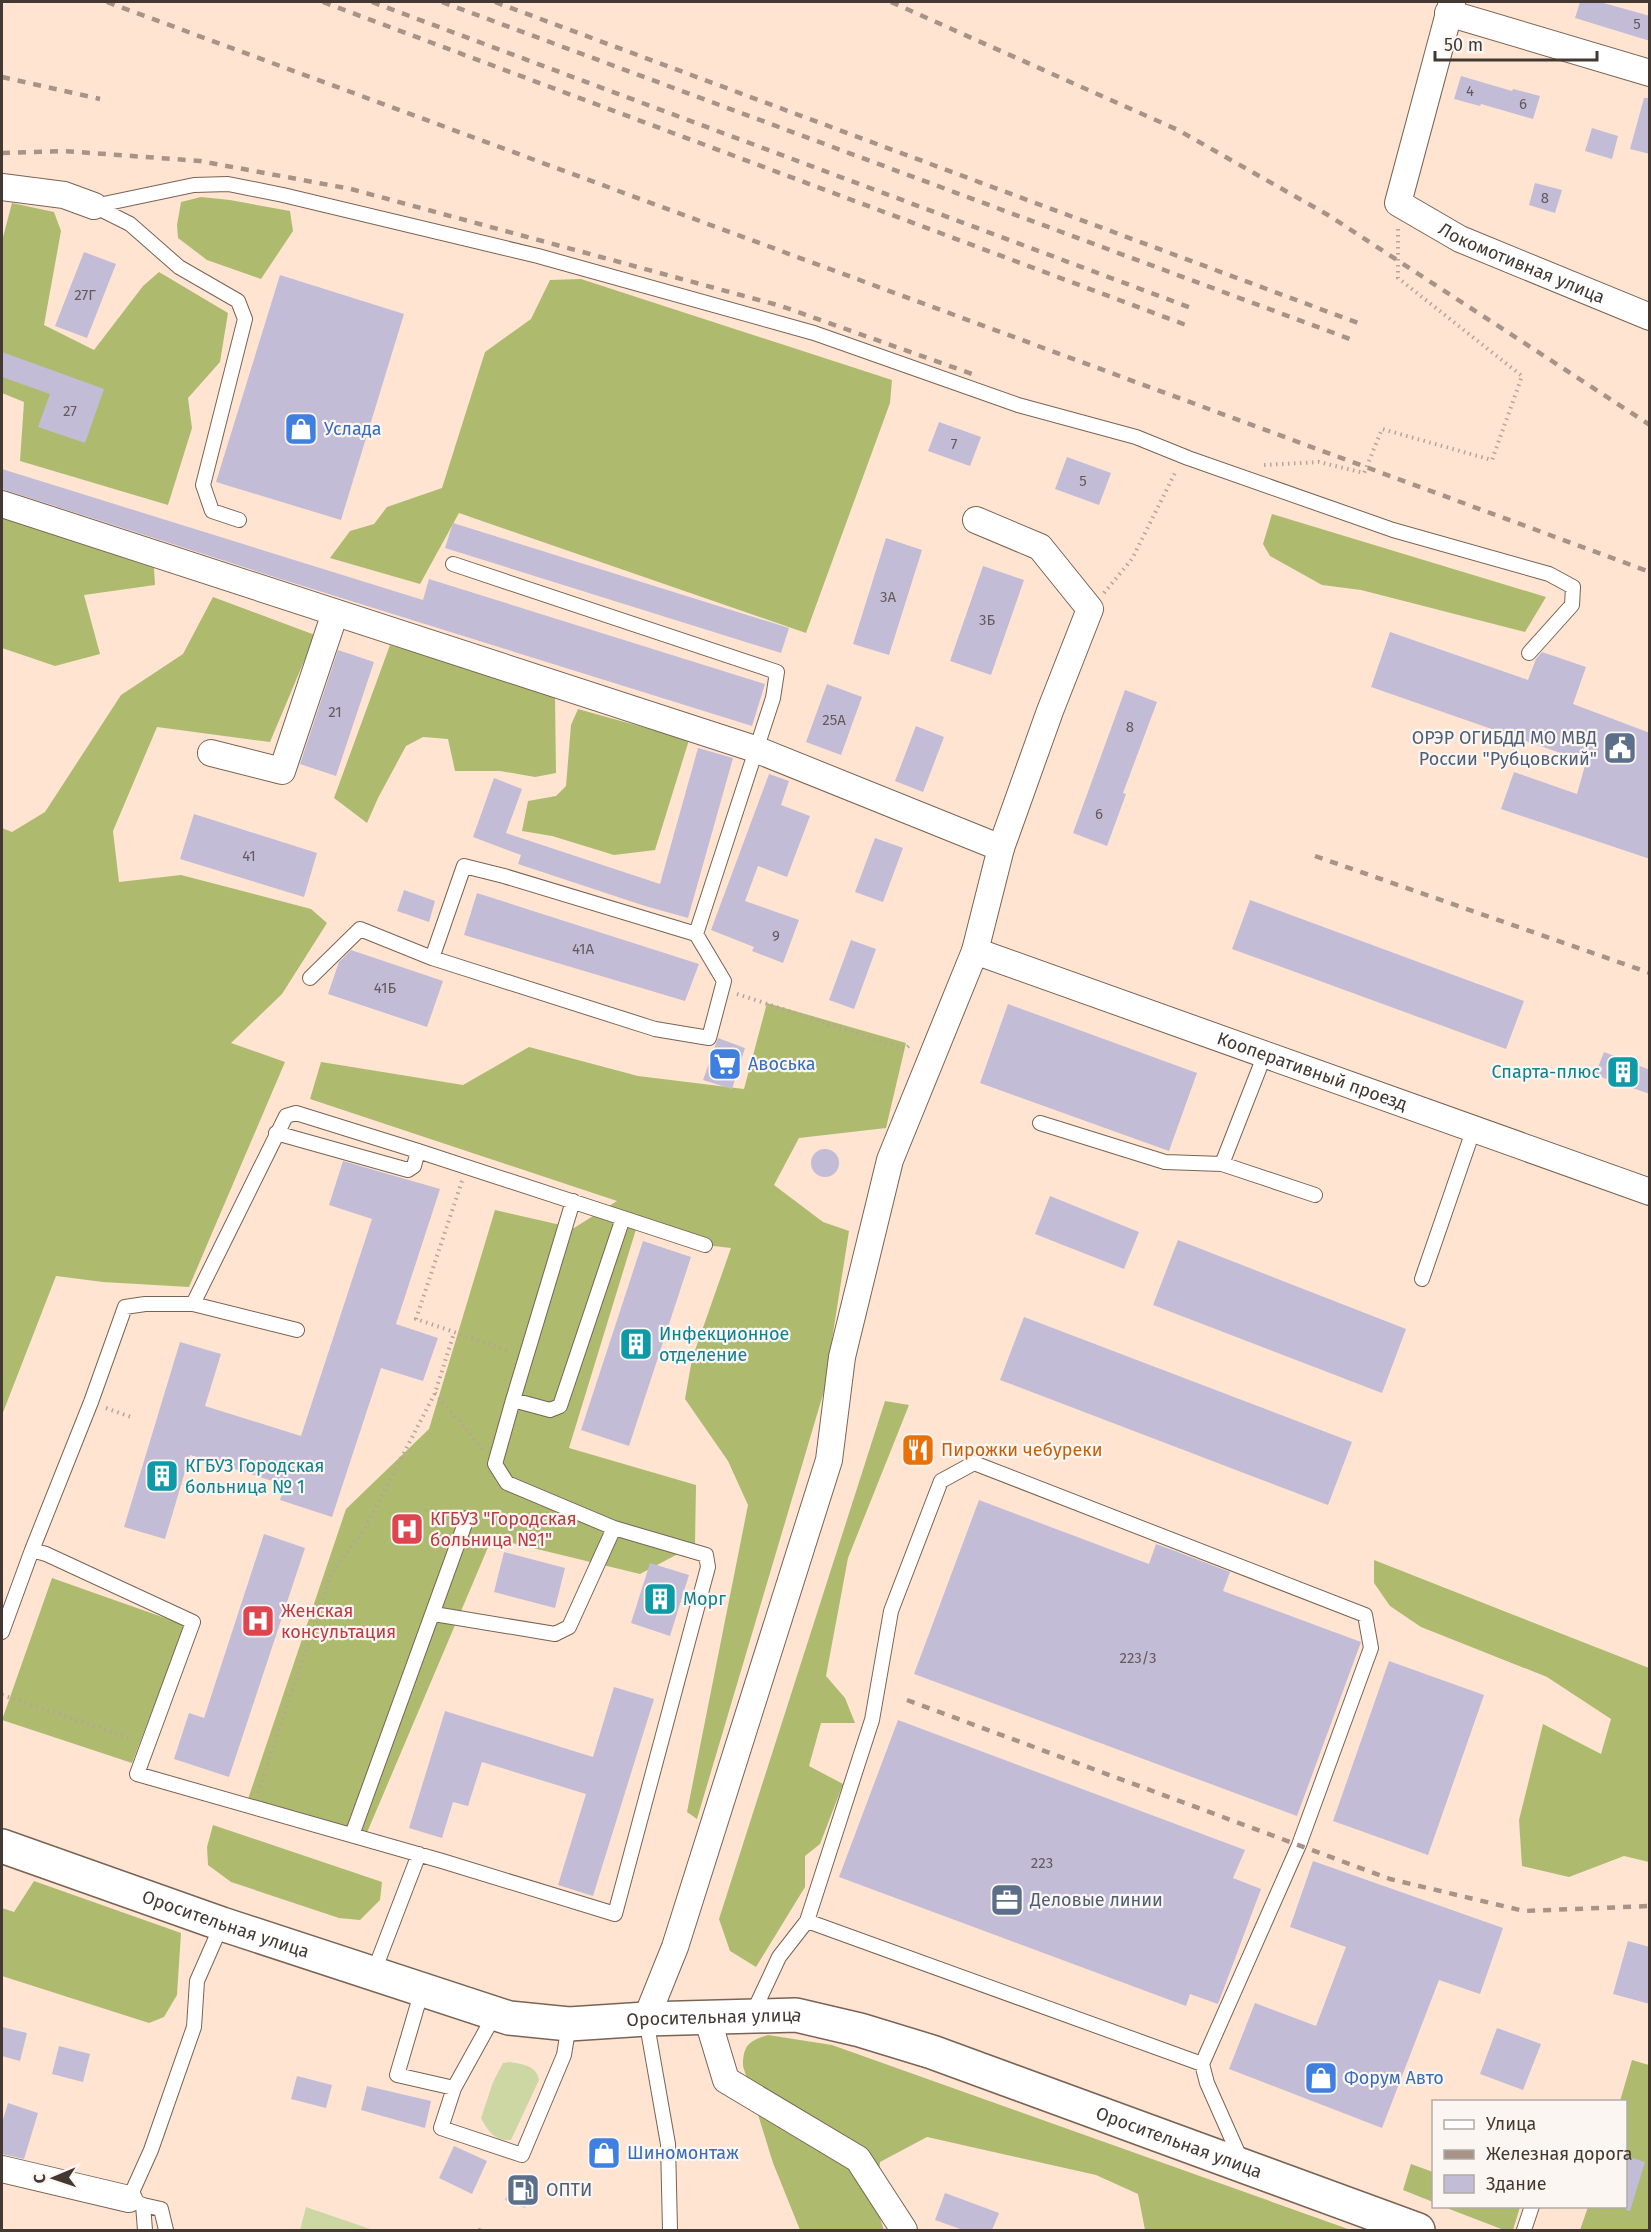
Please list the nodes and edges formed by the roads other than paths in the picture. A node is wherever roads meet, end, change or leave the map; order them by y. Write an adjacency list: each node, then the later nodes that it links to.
1 (1450, 7): 2 (street); 5 (street, Локомотивная улица)
2 (1650, 73)
3 (2, 188): 4 (street)
4 (94, 206): 7 (lane); 11 (lane)
5 (1650, 316)
6 (2, 504): 10 (street)
7 (239, 520)
8 (976, 520): 14 (street)
9 (453, 564): 12 (lane)
10 (335, 613): 12 (street); 13 (street)
11 (1529, 653)
12 (755, 749): 14 (street); 15 (lane)
13 (212, 753)
14 (1001, 848): 16 (street)
15 (696, 934): 17 (lane); 17 (lane)
16 (975, 951): 19 (street, Кооперативный проезд); 49 (street)
17 (432, 958): 18 (lane)
18 (310, 978)
19 (1264, 1054): 21 (street, Кооперативный проезд); 24 (lane)
20 (1040, 1123): 24 (lane)
21 (1474, 1128): 25 (street, Кооперативный проезд); 30 (lane)
22 (276, 1133): 23 (lane); 23 (lane); 31 (lane)
23 (418, 1150): 27 (lane)
24 (1222, 1164): 26 (lane)
25 (1650, 1192)
26 (1315, 1195)
27 (573, 1201): 28 (lane); 33 (lane)
28 (623, 1218): 29 (lane); 33 (lane)
29 (705, 1245)
30 (1422, 1279)
31 (193, 1304): 32 (lane); 36 (lane)
32 (297, 1330)
33 (513, 1400): 35 (lane)
34 (467, 1518): 37 (lane)
35 (614, 1528): 37 (lane); 41 (lane)
36 (32, 1550): 38 (lane); 39 (lane)
37 (434, 1614): 39 (lane)
38 (2, 1632)
39 (352, 1835): 41 (lane)
40 (2, 1846): 43 (main road, Оросительная улица)
41 (419, 1854): 44 (lane)
42 (807, 1921): 47 (lane); 51 (lane); 51 (lane)
43 (222, 1924): 44 (main road, Оросительная улица); 55 (lane)
44 (373, 1974): 45 (main road, Оросительная улица)
45 (422, 1990): 46 (main road, Оросительная улица); 52 (lane)
46 (495, 2014): 50 (main road, Оросительная улица); 52 (lane)
47 (751, 2016): 48 (main road, Оросительная улица); 53 (main road, Оросительная улица)
48 (707, 2017): 49 (main road, Оросительная улица); 60 (street)
49 (646, 2019): 50 (main road, Оросительная улица); 59 (lane)
50 (569, 2024): 52 (lane)
51 (1202, 2064): 53 (lane)
52 (454, 2088)
53 (1244, 2167): 61 (main road, Оросительная улица)
54 (2, 2169): 55 (street)
55 (136, 2202): 57 (lane); 58 (lane)
56 (1531, 2208): 62 (lane)
57 (145, 2230)
58 (166, 2230)
59 (670, 2230)
60 (904, 2230)
61 (1418, 2230)
62 (1524, 2230)

